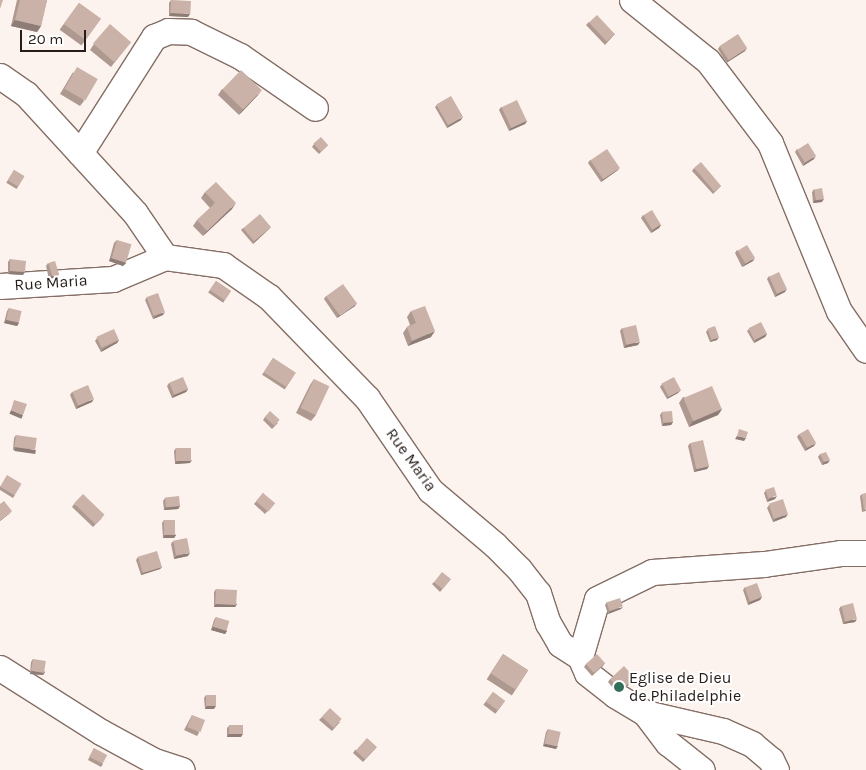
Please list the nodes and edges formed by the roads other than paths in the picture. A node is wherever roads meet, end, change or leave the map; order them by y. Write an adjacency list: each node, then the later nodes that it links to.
1 (632, 0): 7 (street)
2 (0, 76): 4 (street)
3 (315, 108): 4 (street)
4 (80, 153): 5 (street)
5 (165, 257): 6 (street, Rue Maria); 9 (street, Rue Maria)
6 (0, 286)
7 (866, 350)
8 (866, 553): 9 (street)
9 (580, 657): 11 (street, Rue Maria)
10 (0, 668): 12 (street)
11 (645, 713): 13 (street); 14 (street, Rue Maria)
12 (182, 770)
13 (702, 770)
14 (776, 770)

